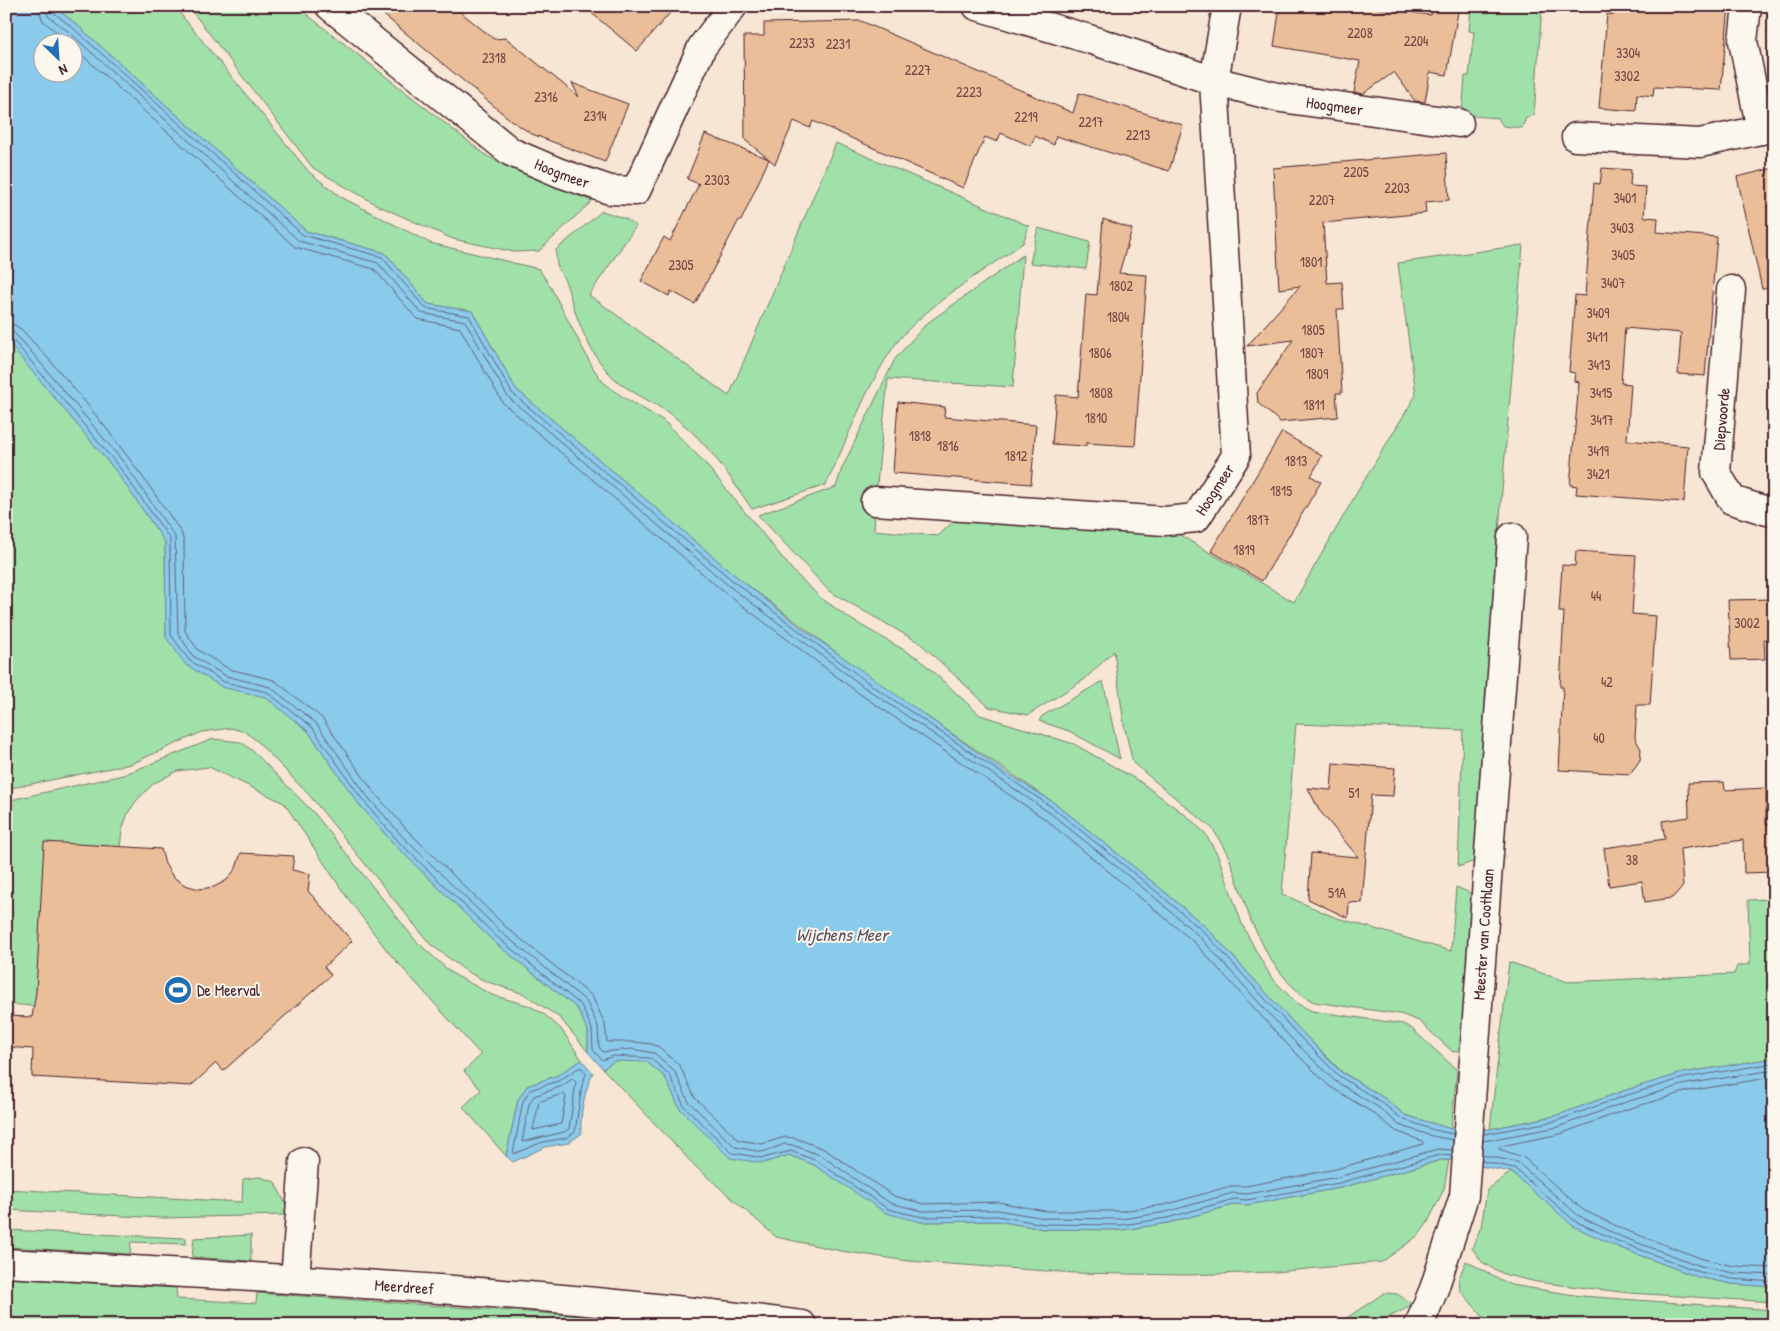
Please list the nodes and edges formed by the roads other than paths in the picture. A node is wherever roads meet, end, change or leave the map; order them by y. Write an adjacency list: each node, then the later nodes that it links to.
1 (330, 6): 2 (street, Hoogmeer)
2 (733, 6)
3 (977, 6): 6 (street, Hoogmeer)
4 (1227, 6): 6 (street, Hoogmeer)
5 (1747, 6): 8 (street)
6 (1214, 81): 7 (street, Hoogmeer); 11 (street, Hoogmeer)
7 (1459, 123)
8 (1768, 128): 9 (street)
9 (1576, 137)
10 (1731, 290): 12 (street, Diepvoorde)
11 (876, 501)
12 (1774, 510)
13 (1512, 537): 18 (street, Meester van Coothlaan)
14 (304, 1162): 16 (street)
15 (6, 1263): 16 (street, Meerdreef)
16 (294, 1279): 17 (street, Meerdreef)
17 (802, 1325)
18 (1419, 1325)

